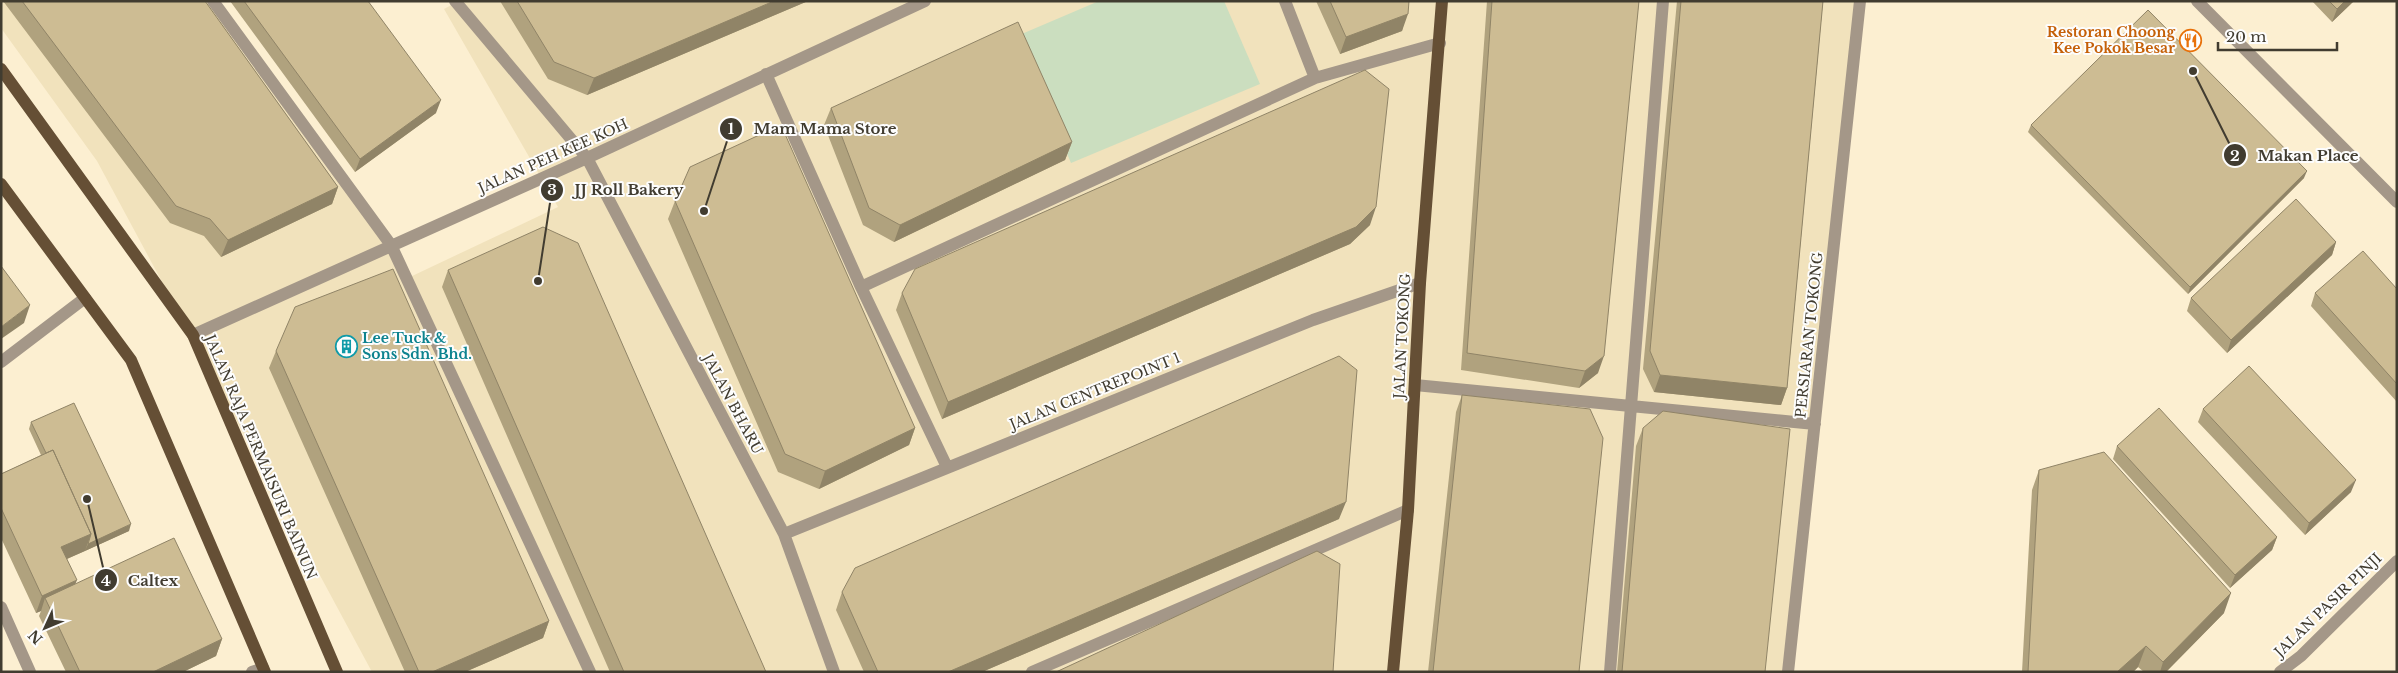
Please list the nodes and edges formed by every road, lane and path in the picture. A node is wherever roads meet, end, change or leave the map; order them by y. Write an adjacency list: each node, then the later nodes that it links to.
1 (213, 1): 16 (street)
2 (455, 1): 13 (street, JALAN BHARU)
3 (926, 1): 11 (street, JALAN PEH KEE KOH)
4 (1285, 1): 12 (street)
5 (1442, 1): 9 (main road, JALAN TOKONG)
6 (1663, 1): 23 (street)
7 (1860, 1): 24 (street, PERSIARAN TOKONG)
8 (2197, 1): 15 (street)
9 (1440, 43): 12 (street); 17 (main road, JALAN TOKONG)
10 (1, 69): 20 (main road, JALAN RAJA PERMAISURI BAINUN)
11 (766, 74): 13 (street, JALAN PEH KEE KOH); 18 (street)
12 (1315, 78): 18 (street)
13 (587, 158): 16 (street, JALAN PEH KEE KOH); 27 (street, JALAN BHARU)
14 (1, 184): 19 (main road)
15 (2397, 202)
16 (392, 245): 20 (street, JALAN PEH KEE KOH); 34 (street)
17 (1420, 283): 22 (main road, JALAN TOKONG); 25 (street, JALAN CENTREPOINT 1)
18 (861, 287): 25 (street)
19 (85, 298): 21 (street); 31 (main road)
20 (193, 335): 33 (main road, JALAN RAJA PERMAISURI BAINUN)
21 (1, 362)
22 (1414, 385): 23 (street); 26 (main road, JALAN TOKONG)
23 (1631, 406): 24 (street); 38 (street)
24 (1815, 424): 39 (street, PERSIARAN TOKONG)
25 (947, 467): 27 (street, JALAN CENTREPOINT 1)
26 (1408, 510): 36 (street); 37 (main road, JALAN TOKONG)
27 (784, 534): 35 (street, JALAN BHARU)
28 (2397, 561): 30 (street, JALAN PASIR PINJI)
29 (1, 606): 32 (street)
30 (2301, 656): 40 (street, JALAN PASIR PINJI); 41 (street)
31 (260, 671)
32 (30, 672)
33 (337, 672)
34 (590, 672)
35 (834, 672)
36 (1032, 672)
37 (1393, 672)
38 (1610, 672)
39 (1788, 672)
40 (2280, 672)
41 (2296, 672)

